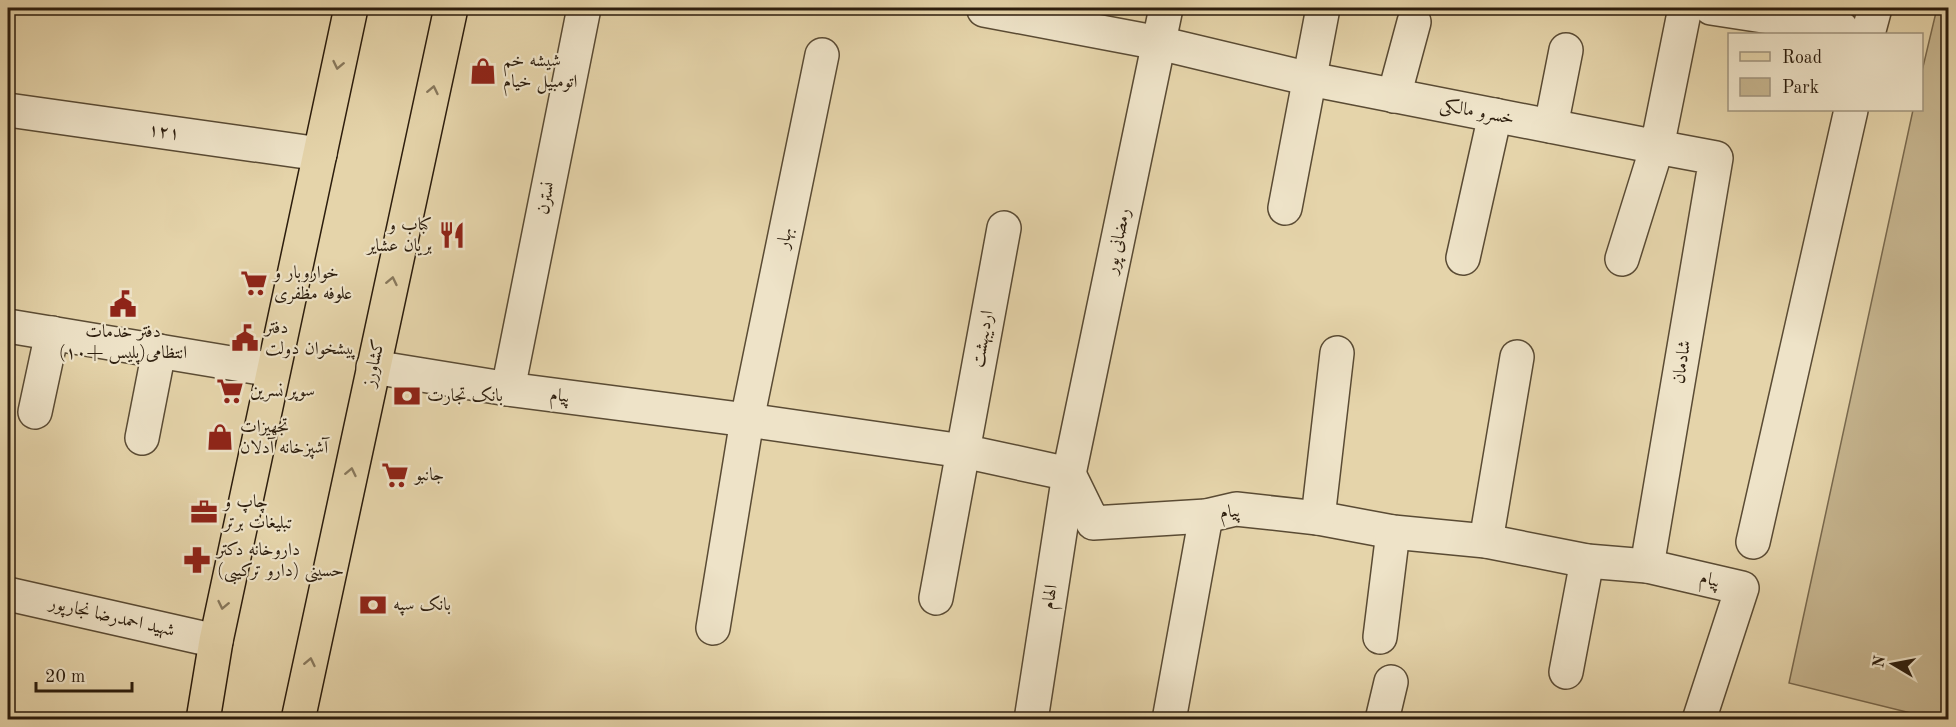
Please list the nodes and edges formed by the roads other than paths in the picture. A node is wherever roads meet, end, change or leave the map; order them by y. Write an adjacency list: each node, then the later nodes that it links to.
1 (351, 8): 22 (main road, one-way to 22)
2 (451, 8): 33 (main road, کشاورز, one-way to 2)
3 (584, 8): 35 (street, نسترن)
4 (1166, 8): 12 (street, رمضانی پور)
5 (1323, 8): 15 (street)
6 (1685, 8): 21 (street)
7 (1711, 8): 11 (street)
8 (1875, 8): 11 (street)
9 (984, 10): 12 (street, خسرو مالکی)
10 (1414, 21): 16 (street)
11 (1855, 32)
12 (1159, 43): 15 (street, خسرو مالکی); 40 (street, رمضانی پور)
13 (1566, 50): 20 (street)
14 (822, 55): 37 (street, بهار)
15 (1310, 79): 16 (street, خسرو مالکی); 24 (street)
16 (1394, 96): 19 (street, خسرو مالکی)
17 (8, 110): 22 (street, ۱۲۱)
18 (1851, 111): 45 (street)
19 (1495, 115): 20 (street, خسرو مالکی); 26 (street)
20 (1551, 126): 21 (street, خسرو مالکی)
21 (1657, 147): 23 (street, خسرو مالکی); 27 (street)
22 (320, 154): 34 (main road)
23 (1716, 158): 47 (street, شادمان)
24 (1285, 208)
25 (1004, 228): 39 (street, اردیبهشت)
26 (1463, 258)
27 (1622, 259)
28 (8, 326): 29 (street)
29 (52, 333): 30 (street); 36 (street)
30 (159, 351): 34 (street); 38 (street)
31 (1337, 353): 42 (street)
32 (1517, 357): 44 (street)
33 (373, 367): 35 (street, پیام); 56 (main road, کشاورز, one-way to 33)
34 (273, 370): 52 (main road, one-way to 52)
35 (508, 389): 37 (street, پیام)
36 (35, 412)
37 (747, 420): 39 (street, پیام); 50 (street)
38 (142, 438)
39 (963, 451): 40 (street, پیام); 49 (street, اردیبهشت)
40 (1069, 474): 41 (street, پیام); 57 (street, الهام)
41 (1206, 516): 42 (street, پیام); 58 (street)
42 (1318, 518): 43 (street, پیام)
43 (1393, 532): 44 (street, پیام); 51 (street)
44 (1486, 541): 46 (street, پیام)
45 (1754, 543)
46 (1587, 561): 47 (street, پیام); 53 (street)
47 (1647, 566): 60 (street, پیام)
48 (8, 594): 52 (street, شهید احمدرضا نجارپور)
49 (936, 598)
50 (713, 628)
51 (1380, 637)
52 (216, 641): 55 (main road)
53 (1566, 672)
54 (1391, 682): 59 (street)
55 (202, 720)
56 (298, 720)
57 (1031, 720)
58 (1169, 720)
59 (1382, 720)
60 (1699, 720)

